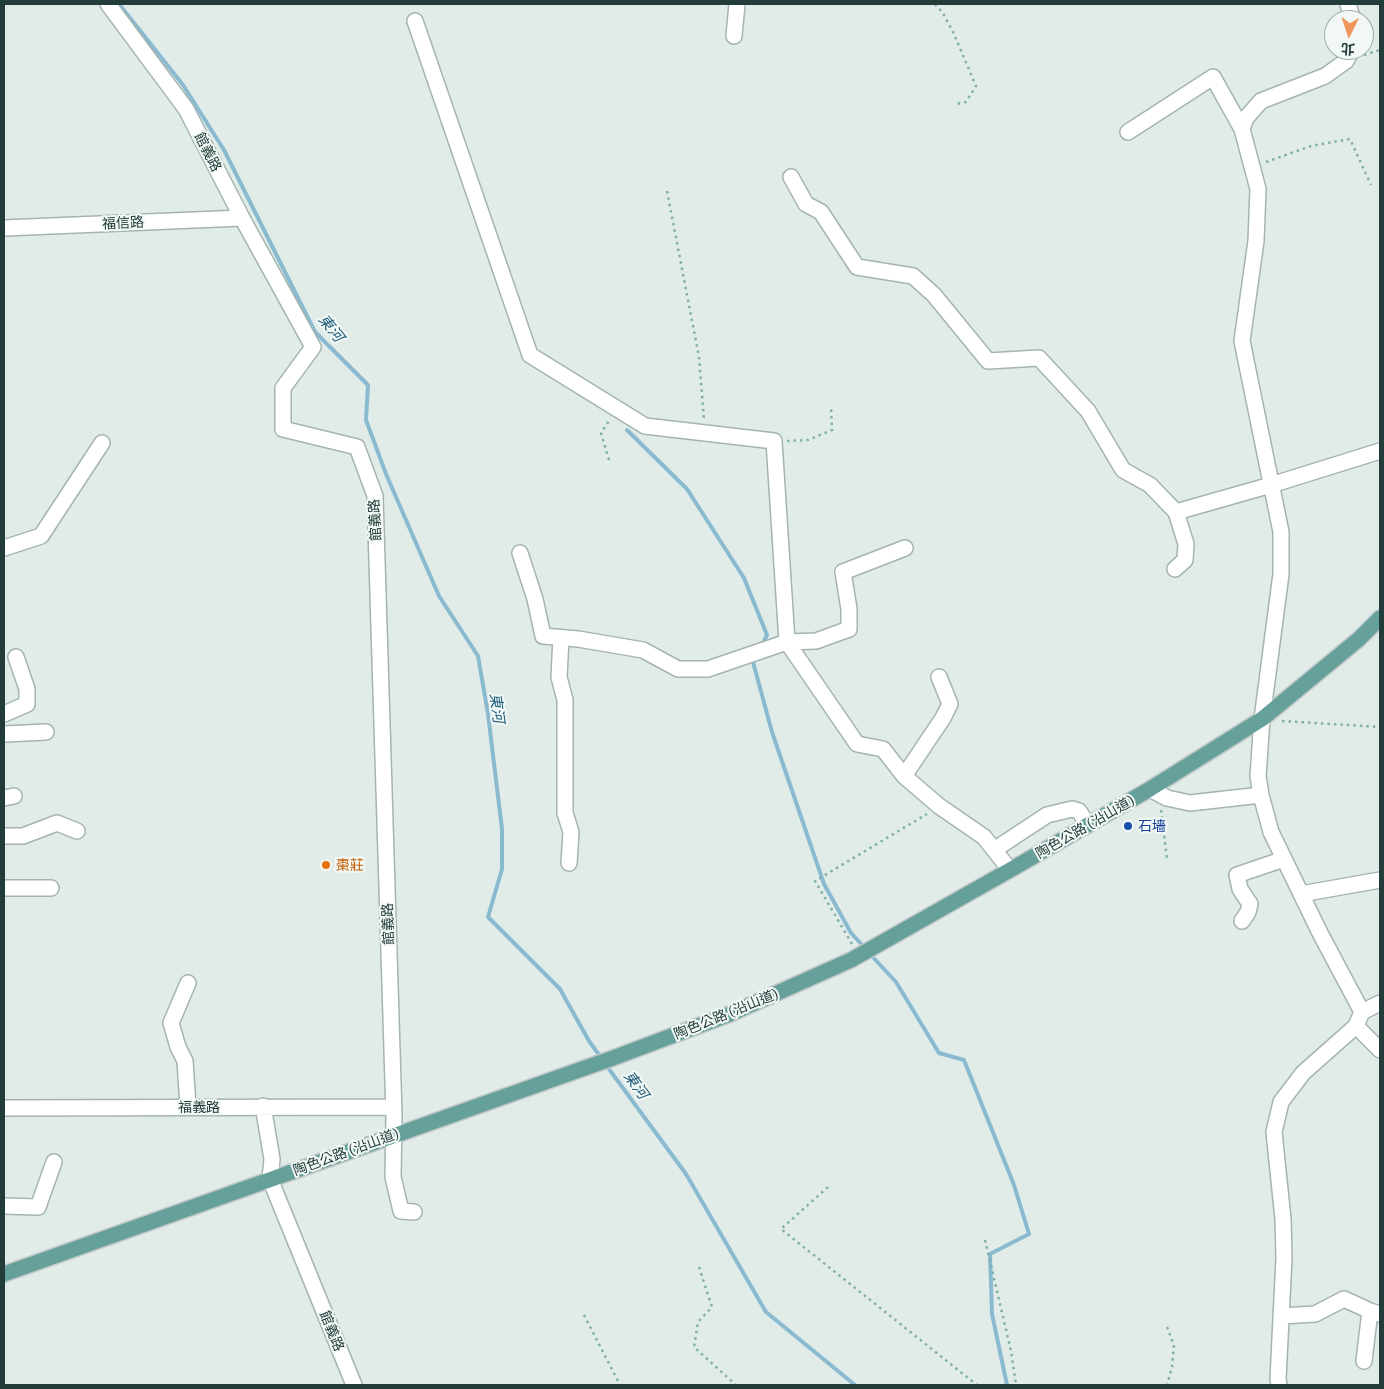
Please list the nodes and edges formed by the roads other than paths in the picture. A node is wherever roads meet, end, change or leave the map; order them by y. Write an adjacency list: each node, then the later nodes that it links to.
1 (108, 4): 9 (street, 館義路)
2 (737, 4): 4 (street)
3 (415, 21): 21 (street)
4 (734, 36)
5 (1347, 60): 6 (street)
6 (1242, 129): 7 (street); 13 (street)
7 (1128, 132)
8 (791, 177): 14 (street)
9 (242, 218): 10 (street, 福信路); 50 (street, 館義路)
10 (4, 228)
11 (102, 443): 15 (street)
12 (1380, 451): 13 (street)
13 (1271, 486): 14 (street); 25 (street)
14 (1176, 512): 18 (street)
15 (4, 548)
16 (905, 548): 21 (street)
17 (520, 553): 20 (street)
18 (1175, 569)
19 (1380, 618): 25 (main road, 陶色公路 (沿山道))
20 (561, 638): 21 (street); 36 (street)
21 (787, 642): 28 (street)
22 (16, 657): 24 (street)
23 (939, 677): 28 (street)
24 (4, 714)
25 (1262, 719): 29 (main road, 陶色公路 (沿山道)); 30 (street)
26 (46, 732): 27 (street)
27 (4, 734)
28 (904, 776): 34 (street)
29 (1150, 789): 30 (street); 31 (main road, 陶色公路 (沿山道))
30 (1261, 795): 35 (street)
31 (1088, 825): 34 (street); 37 (main road, 陶色公路 (沿山道))
32 (77, 831): 33 (street)
33 (4, 836)
34 (994, 850): 37 (street)
35 (1284, 859): 41 (street); 42 (street)
36 (569, 862)
37 (1010, 870): 52 (main road, 陶色公路 (沿山道))
38 (1380, 880): 41 (street)
39 (4, 888): 40 (street)
40 (51, 888)
41 (1301, 894): 45 (street)
42 (1242, 921)
43 (188, 983): 49 (street)
44 (1380, 1003): 45 (street)
45 (1362, 1012): 46 (street)
46 (1356, 1026): 47 (street); 59 (street)
47 (1380, 1050)
48 (264, 1106): 49 (street, 福義路); 50 (street, 福義路); 54 (street, 館義路)
49 (188, 1107): 51 (street, 福義路)
50 (394, 1107): 52 (street, 館義路)
51 (4, 1108)
52 (395, 1134): 54 (main road, 陶色公路 (沿山道)); 56 (street, 館義路)
53 (54, 1162): 55 (street)
54 (270, 1179): 57 (main road, 陶色公路 (沿山道)); 61 (street, 館義路)
55 (4, 1206)
56 (414, 1212)
57 (4, 1274)
58 (1375, 1312): 59 (street); 60 (street)
59 (1281, 1316): 62 (street)
60 (1364, 1361)
61 (354, 1385)
62 (1279, 1385)

